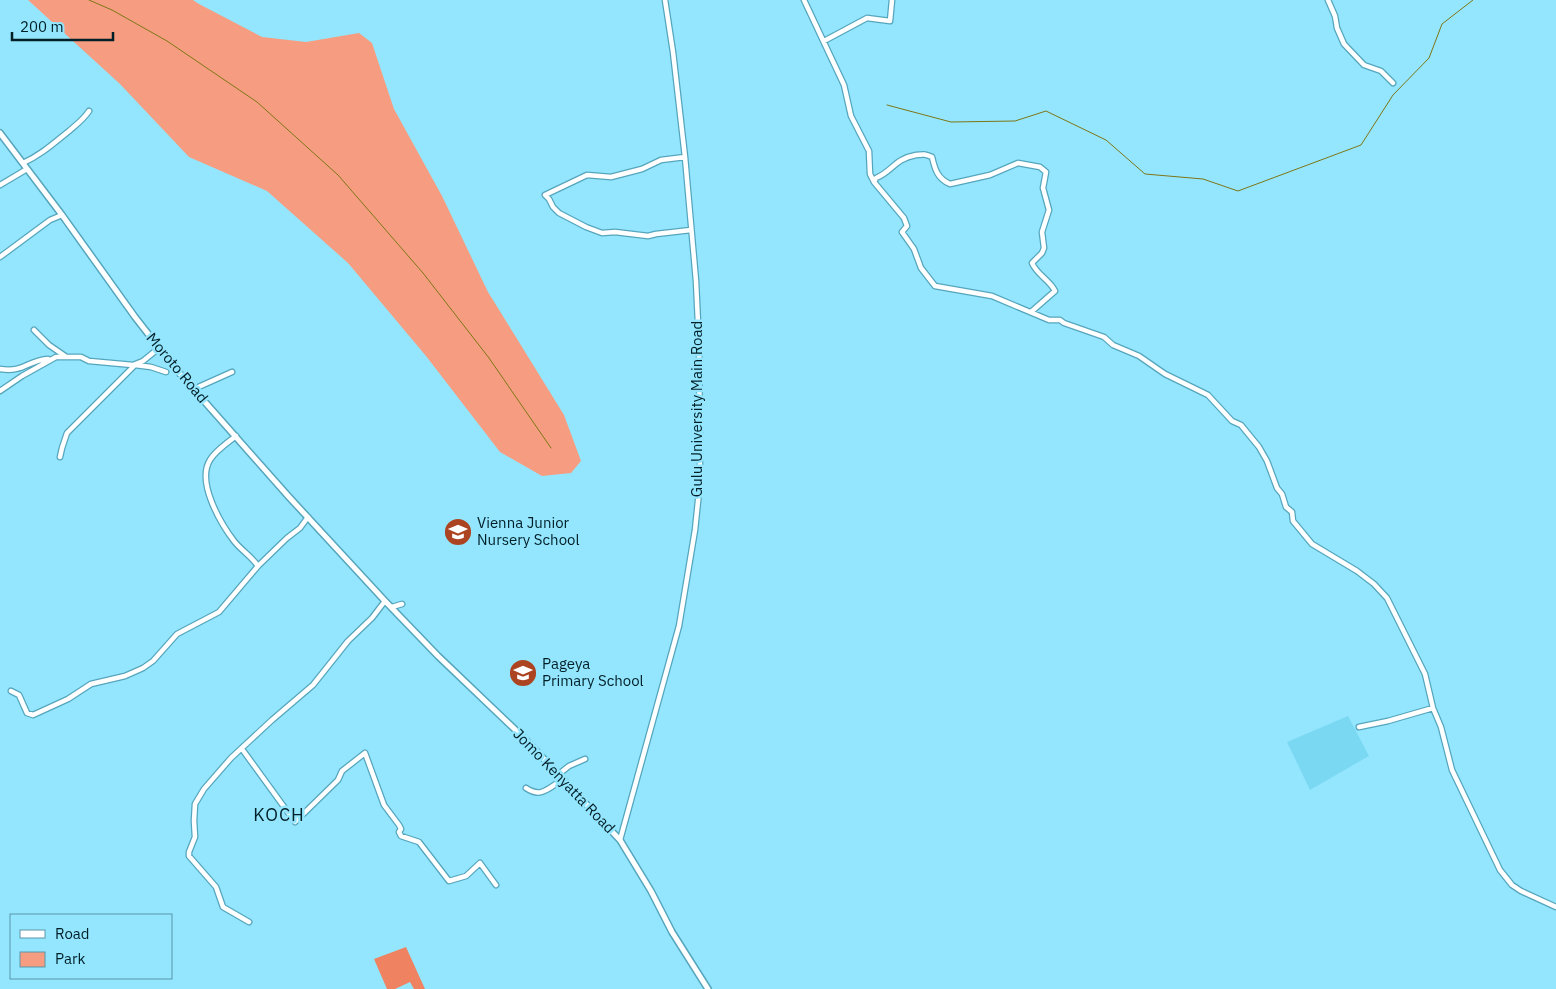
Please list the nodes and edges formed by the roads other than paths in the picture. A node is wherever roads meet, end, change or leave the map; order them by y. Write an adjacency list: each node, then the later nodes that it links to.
1 (665, 0): 9 (street, Gulu University Main Road)
2 (804, 0): 5 (street)
3 (892, 0): 5 (street)
4 (1328, 0): 6 (street)
5 (824, 41): 12 (street)
6 (1392, 83)
7 (90, 111): 10 (street)
8 (0, 133): 10 (main road, Moroto Road)
9 (685, 157): 15 (street, Gulu University Main Road); 15 (street)
10 (23, 163): 11 (main road, Moroto Road)
11 (27, 169): 13 (street); 14 (main road, Moroto Road)
12 (874, 182): 17 (street); 17 (street)
13 (0, 185)
14 (62, 215): 16 (street); 19 (main road, Moroto Road)
15 (691, 230): 43 (street, Gulu University Main Road)
16 (0, 257)
17 (1031, 312): 36 (street)
18 (34, 330): 20 (street)
19 (159, 348): 22 (street); 26 (main road, Moroto Road)
20 (66, 356): 21 (street); 22 (street)
21 (52, 358): 23 (street); 27 (street)
22 (135, 365): 24 (street); 29 (street)
23 (0, 369)
24 (166, 372)
25 (232, 372): 26 (street)
26 (194, 389): 28 (main road, Moroto Road)
27 (0, 391)
28 (236, 436): 30 (main road, Moroto Road); 31 (street)
29 (60, 457)
30 (308, 517): 31 (street); 32 (main road, Moroto Road)
31 (258, 566): 35 (street)
32 (385, 601): 34 (main road, Jomo Kenyatta Road); 38 (street)
33 (402, 604): 34 (street)
34 (392, 607): 40 (main road, Jomo Kenyatta Road)
35 (11, 691)
36 (1433, 708): 37 (street); 45 (street)
37 (1359, 727)
38 (242, 749): 44 (street); 46 (street)
39 (585, 759): 40 (street)
40 (559, 774): 41 (main road, Jomo Kenyatta Road)
41 (564, 779): 42 (street); 43 (main road, Jomo Kenyatta Road)
42 (526, 788)
43 (620, 840): 47 (main road, Jomo Kenyatta Road)
44 (496, 885)
45 (1556, 907)
46 (250, 922)
47 (708, 989)

